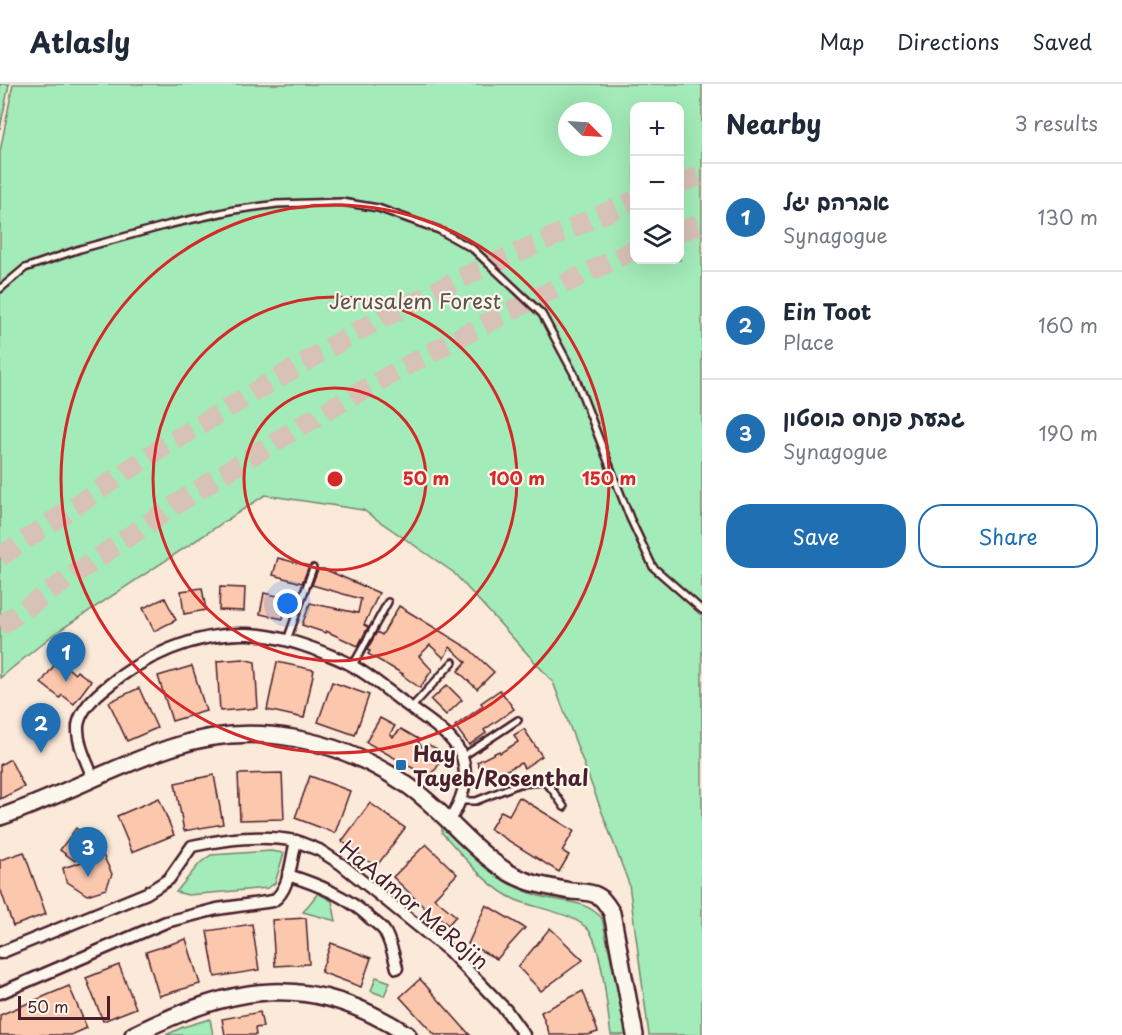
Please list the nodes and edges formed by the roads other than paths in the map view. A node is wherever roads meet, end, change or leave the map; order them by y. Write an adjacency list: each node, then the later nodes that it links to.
1 (0, 289): 4 (lane)
2 (313, 568): 5 (lane)
3 (388, 602): 7 (lane)
4 (702, 610)
5 (287, 641): 7 (street); 11 (street)
6 (453, 662): 8 (lane)
7 (352, 667): 8 (street)
8 (411, 708): 10 (street)
9 (518, 720): 10 (lane)
10 (462, 757): 12 (street)
11 (93, 778): 14 (street); 15 (street)
12 (461, 801): 13 (lane); 15 (street)
13 (564, 807)
14 (0, 817)
15 (450, 821): 24 (street)
16 (296, 841): 17 (street); 18 (street, HaAdmor MeRojin); 23 (street, HaAdmor MeRojin)
17 (288, 875): 19 (street); 20 (street)
18 (0, 953)
19 (397, 968)
20 (0, 993)
21 (133, 1035): 22 (street)
22 (408, 1035)
23 (524, 1035)
24 (635, 1035)

